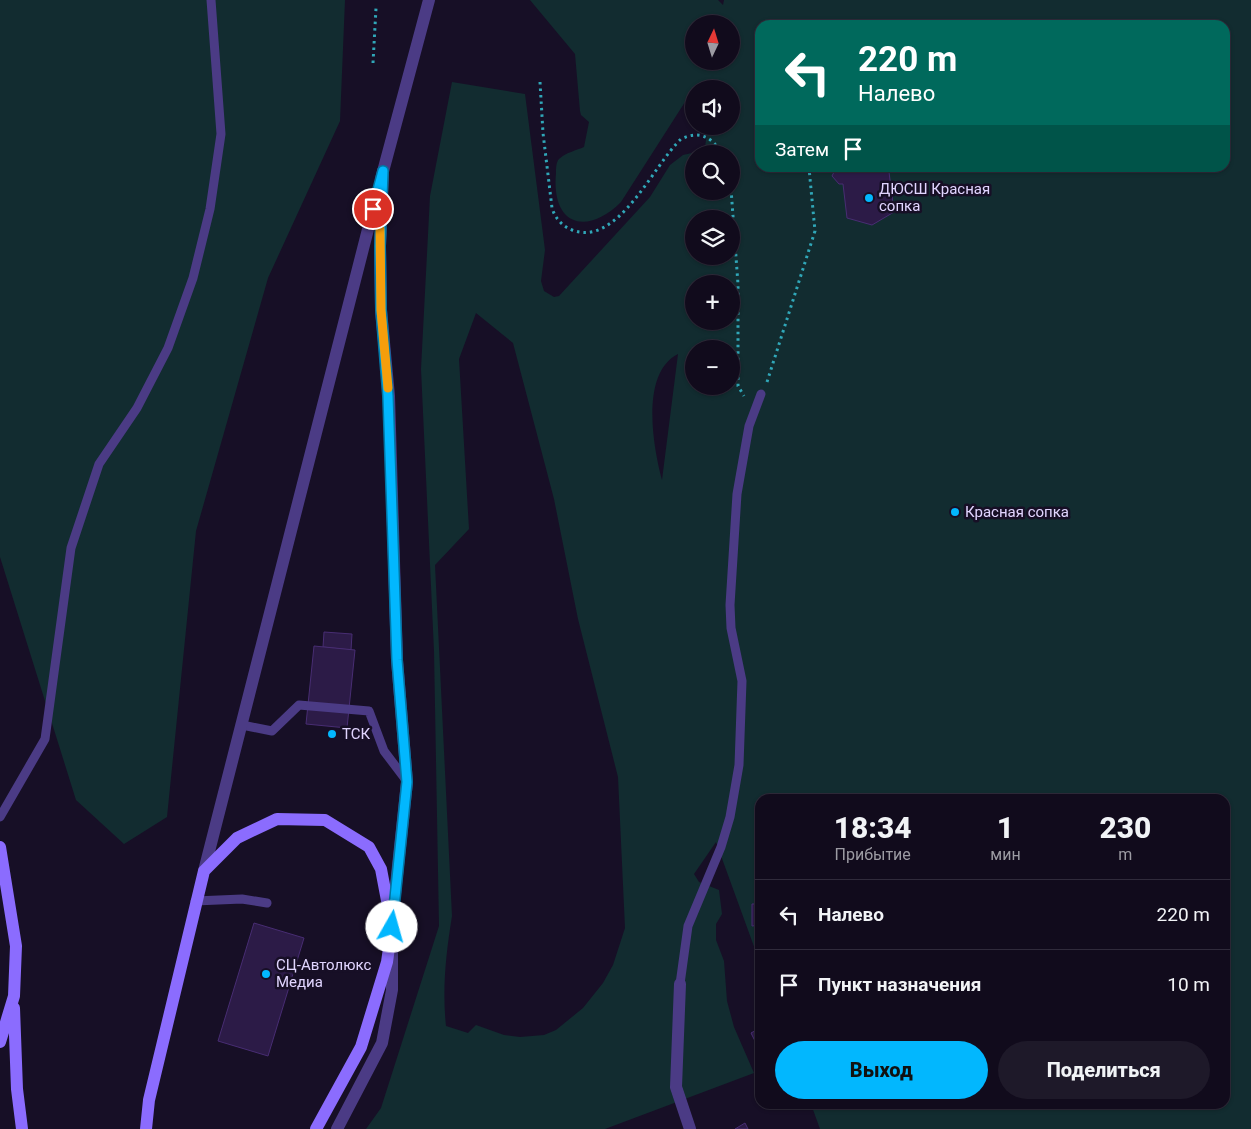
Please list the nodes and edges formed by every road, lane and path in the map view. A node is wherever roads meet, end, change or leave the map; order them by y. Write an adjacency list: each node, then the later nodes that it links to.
1 (211, 0): 13 (lane)
2 (429, 0): 7 (street)
3 (376, 8): 4 (path)
4 (372, 63)
5 (540, 82): 6 (path)
6 (716, 145)
7 (383, 171): 11 (street); 12 (street)
8 (808, 172): 10 (path)
9 (732, 200): 10 (path)
10 (761, 394): 19 (lane)
11 (242, 725): 12 (lane); 15 (street)
12 (407, 782): 18 (street)
13 (0, 817)
14 (0, 847): 20 (main road)
15 (204, 871): 16 (main road); 18 (main road)
16 (195, 901): 17 (lane); 23 (main road)
17 (267, 903)
18 (392, 927): 24 (main road); 25 (street)
19 (680, 984): 26 (street)
20 (14, 996): 21 (main road); 22 (main road)
21 (0, 1042)
22 (22, 1129)
23 (146, 1129)
24 (316, 1129)
25 (337, 1129)
26 (690, 1129)

